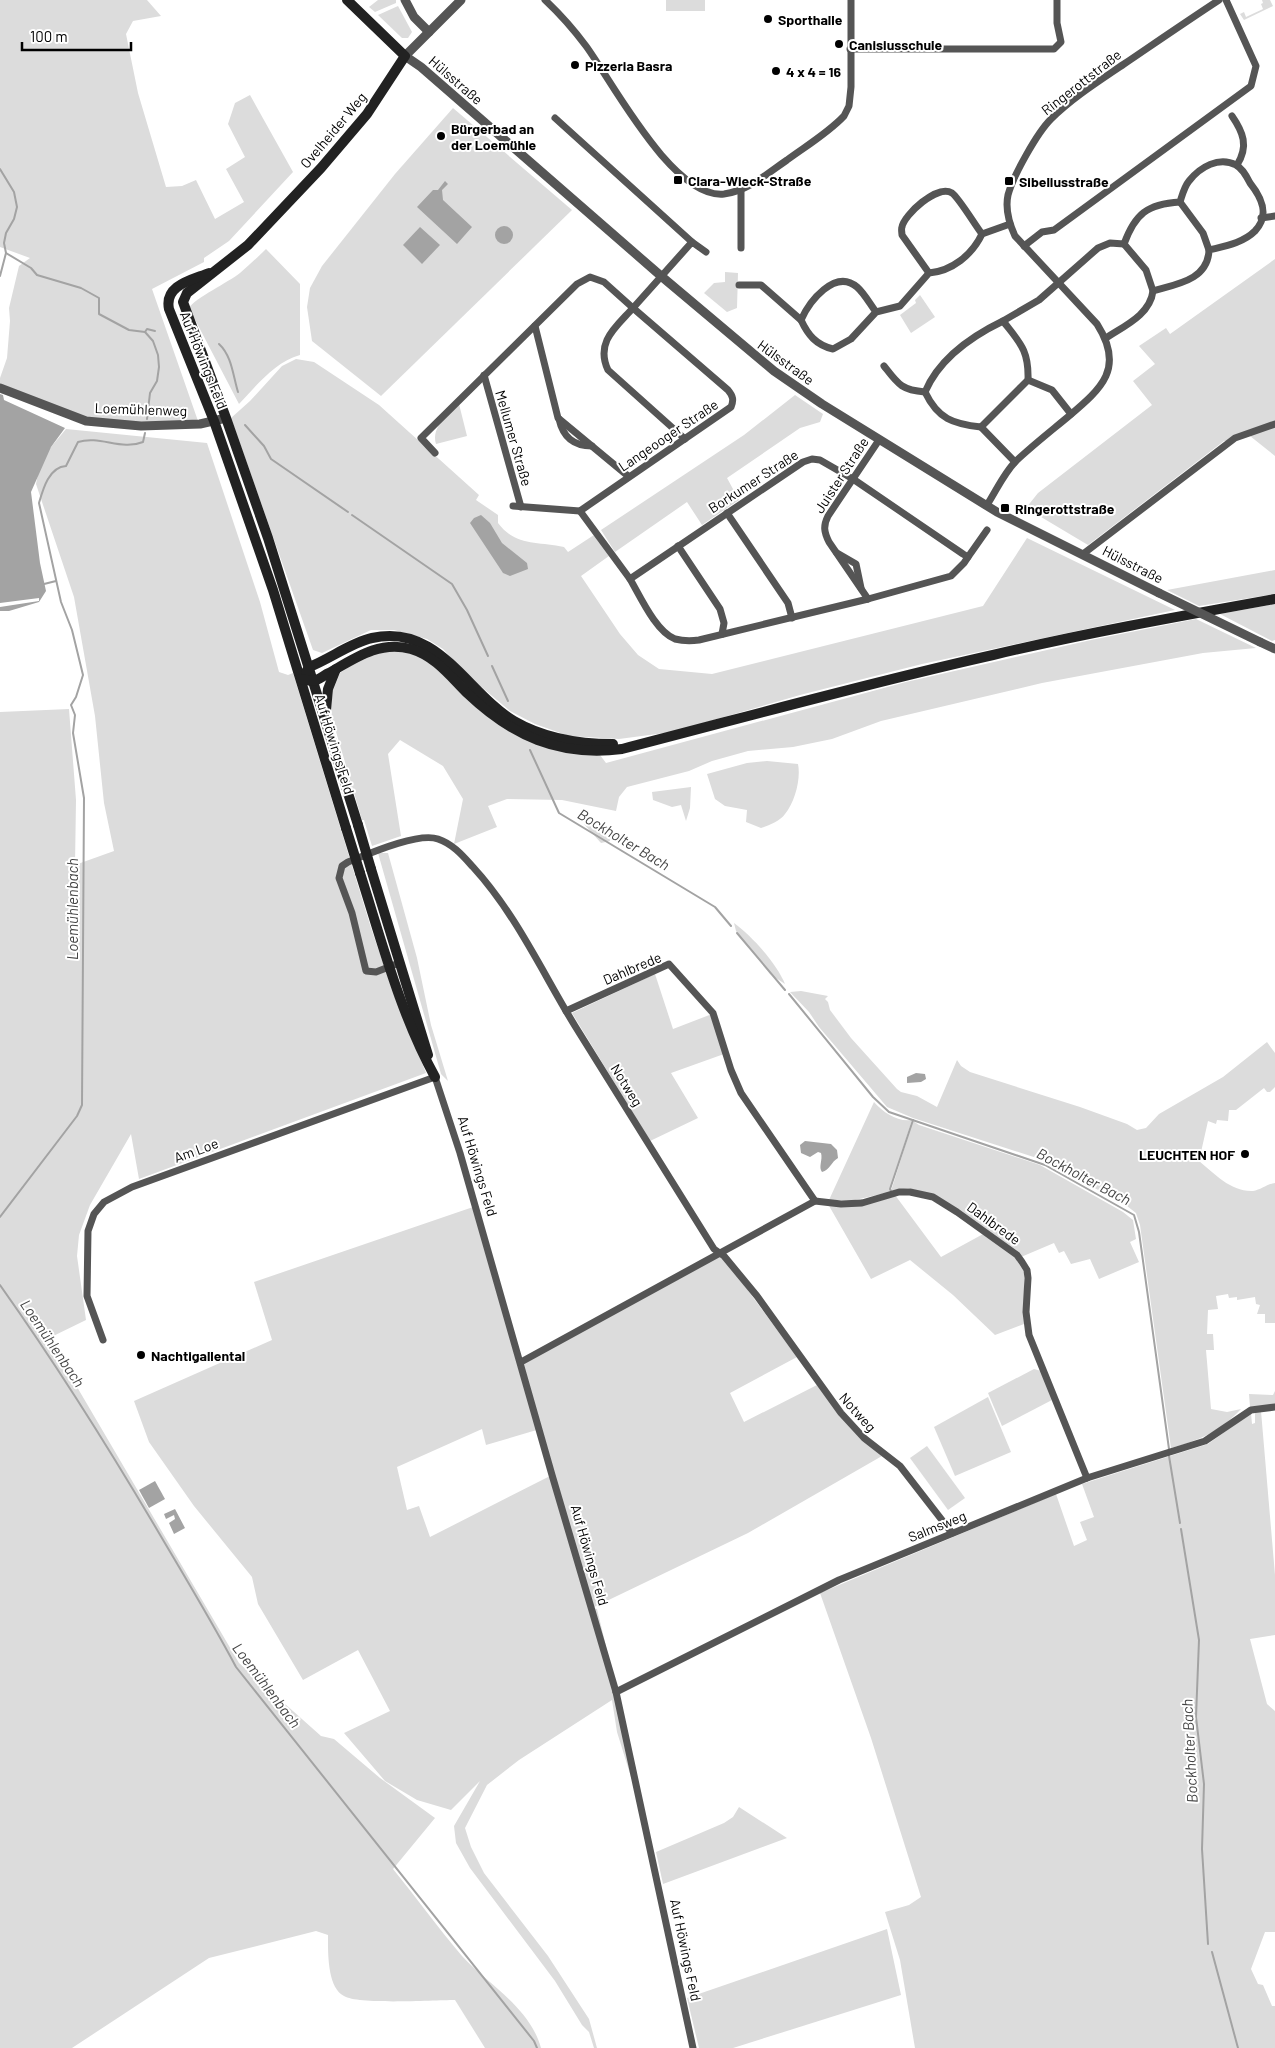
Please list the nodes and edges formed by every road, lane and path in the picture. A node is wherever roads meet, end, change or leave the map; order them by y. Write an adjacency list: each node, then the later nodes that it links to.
1 (347, 0): 11 (main road, Hülsstraße)
2 (405, 0): 9 (street)
3 (461, 0): 9 (street, Ovelheider Weg)
4 (545, 0): 15 (street)
5 (850, 0): 10 (street)
6 (1057, 0): 10 (street)
7 (1218, 0): 19 (street, Ringerottstraße)
8 (1226, 0): 23 (street)
9 (429, 32): 11 (street, Ovelheider Weg)
10 (850, 49): 15 (street)
11 (405, 56): 27 (main road, Ovelheider Weg); 29 (street, Hülsstraße)
12 (1232, 116): 14 (street)
13 (555, 118): 21 (street)
14 (1237, 165): 16 (street); 18 (street)
15 (741, 190): 24 (street)
16 (1180, 202): 22 (street); 25 (street)
17 (1275, 216): 18 (street)
18 (1261, 218): 25 (street)
19 (1010, 224): 20 (street); 23 (street, Ringerottstraße)
20 (982, 234): 28 (street); 28 (street)
21 (692, 242): 26 (street); 29 (street)
22 (1124, 244): 30 (street); 32 (street)
23 (1024, 246): 30 (street, Ringerottstraße)
24 (741, 248)
25 (1209, 250): 32 (street)
26 (706, 252)
27 (217, 270): 45 (main road, Auf Höwings Feld); 46 (main road, Auf Höwings Feld)
28 (929, 273): 34 (street)
29 (661, 276): 33 (street); 50 (street, Hülsstraße)
30 (1058, 282): 36 (street); 38 (street, Ringerottstraße)
31 (739, 285): 35 (street)
32 (1153, 291): 38 (street)
33 (633, 308): 37 (street, Langeooger Straße); 49 (street); 49 (street, Langeooger Straße)
34 (876, 312): 35 (street); 35 (street)
35 (801, 320)
36 (1003, 321): 41 (street); 43 (street)
37 (535, 326): 40 (street, Langeooger Straße); 53 (street)
38 (1106, 338): 44 (street)
39 (884, 366): 43 (street)
40 (484, 375): 51 (street, Langeooger Straße); 57 (street, Mellumer Straße)
41 (1028, 380): 44 (street); 48 (street)
42 (0, 388): 46 (street, Loemühlenweg)
43 (925, 392): 48 (street)
44 (1071, 414): 52 (street)
45 (226, 418): 46 (street, Loemühlenweg); 72 (main road, Auf Höwings Feld)
46 (214, 421): 74 (main road, Auf Höwings Feld)
47 (1275, 424): 63 (street)
48 (981, 427): 52 (street)
49 (685, 439): 53 (street, Langeooger Straße)
50 (879, 440): 54 (street, Juister Straße); 55 (street, Hülsstraße)
51 (435, 453)
52 (1015, 462): 55 (street)
53 (628, 476): 58 (street, Langeooger Straße)
54 (853, 479): 59 (street, Borkumer Straße); 62 (street, Juister Straße); 64 (street, Borkumer Straße)
55 (987, 505): 63 (street, Hülsstraße)
56 (513, 506): 57 (street)
57 (521, 507): 58 (street)
58 (580, 511): 65 (street)
59 (727, 513): 61 (street, Borkumer Straße); 69 (street)
60 (987, 530): 64 (street)
61 (678, 546): 65 (street, Borkumer Straße); 70 (street)
62 (835, 552): 66 (street, Juister Straße); 66 (street, Juister Straße)
63 (1083, 554): 71 (street, Hülsstraße, bridge)
64 (968, 557): 67 (street)
65 (630, 579): 70 (street)
66 (862, 591): 67 (street, Juister Straße)
67 (868, 599): 69 (street)
68 (1275, 599): 77 (main road)
69 (792, 618): 70 (street)
70 (722, 634)
71 (1275, 649)
72 (309, 667): 74 (main road); 75 (main road, Auf Höwings Feld); 77 (main road)
73 (336, 668): 75 (main road); 76 (main road); 77 (main road)
74 (301, 679): 75 (main road); 79 (main road, Auf Höwings Feld, bridge)
75 (314, 681): 76 (main road, Auf Höwings Feld)
76 (326, 718): 78 (main road, Auf Höwings Feld, bridge)
77 (654, 741)
78 (399, 963): 79 (street, Notweg); 81 (main road, Auf Höwings Feld)
79 (389, 966): 80 (street, Notweg); 81 (main road, Auf Höwings Feld)
80 (566, 1011): 82 (street, Dahlbrede); 83 (street, Notweg)
81 (435, 1077): 84 (street, Am Loe); 85 (street, Auf Höwings Feld)
82 (815, 1201): 83 (street); 87 (street, Dahlbrede)
83 (719, 1254): 85 (street); 88 (street, Notweg)
84 (103, 1340)
85 (521, 1362): 89 (street, Auf Höwings Feld)
86 (1275, 1407): 87 (street, Salmsweg)
87 (1087, 1478): 88 (street, Salmsweg)
88 (952, 1533): 89 (street, Salmsweg)
89 (616, 1692): 90 (street, Auf Höwings Feld)
90 (693, 2048)

